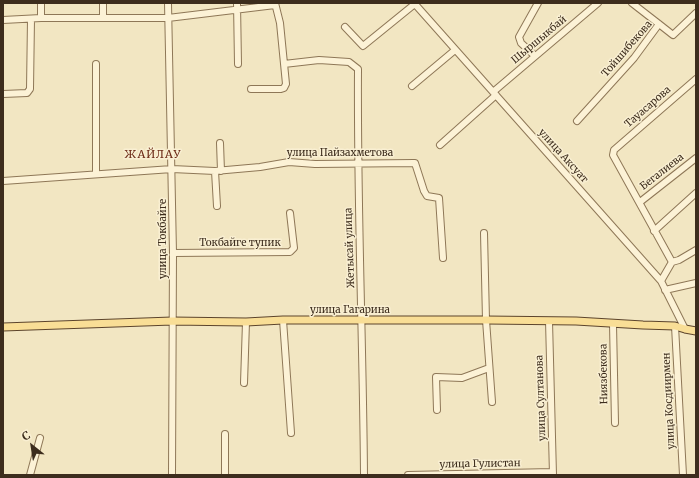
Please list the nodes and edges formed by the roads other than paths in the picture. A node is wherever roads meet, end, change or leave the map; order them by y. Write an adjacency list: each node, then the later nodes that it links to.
1 (41, 3): 11 (street)
2 (103, 3): 12 (street)
3 (168, 3): 13 (street, улица Токбайге)
4 (415, 3): 17 (street); 18 (street, улица Аксуат)
5 (538, 3): 19 (street)
6 (598, 3): 19 (street, Шыршыкбай)
7 (632, 3): 16 (street)
8 (275, 4): 9 (street); 22 (street)
9 (237, 6): 13 (street); 21 (street)
10 (696, 13): 16 (street, Тойшибекова)
11 (41, 18): 12 (street); 14 (street)
12 (103, 18): 13 (street)
13 (168, 18): 33 (street, улица Токбайге)
14 (31, 19): 15 (street); 26 (street)
15 (3, 20)
16 (659, 24): 28 (street, Тойшибекова)
17 (345, 27)
18 (455, 50): 24 (street); 27 (street, улица Аксуат)
19 (536, 56): 27 (street, Шыршыкбай)
20 (96, 64): 35 (street)
21 (238, 64)
22 (284, 64): 25 (street); 32 (street, Жетысай улица)
23 (696, 79): 38 (street, Тауасарова)
24 (412, 86)
25 (251, 89)
26 (3, 94)
27 (495, 94): 30 (street, Шыршыкбай); 47 (street, улица Аксуат)
28 (577, 121)
29 (220, 143): 34 (street)
30 (440, 145)
31 (696, 158): 38 (street, Бегалиева)
32 (358, 162): 34 (street, улица Пайзахметова); 45 (street, улица Пайзахметова); 53 (street, Жетысай улица)
33 (172, 169): 34 (street, улица Пайзахметова); 35 (street, улица Пайзахметова); 44 (street, улица Токбайге)
34 (218, 171): 39 (street)
35 (96, 174): 36 (street, улица Пайзахметова)
36 (3, 181)
37 (696, 192): 41 (street)
38 (640, 202): 41 (street)
39 (217, 206)
40 (290, 213): 44 (street, Токбайге тупик)
41 (654, 230): 46 (street)
42 (484, 232): 51 (street)
43 (696, 250): 46 (street)
44 (173, 253): 52 (street, улица Токбайге)
45 (443, 258)
46 (672, 262): 47 (street)
47 (661, 282): 49 (street, улица Аксуат)
48 (696, 283): 49 (street)
49 (664, 290): 59 (street, улица Аксуат)
50 (283, 320): 53 (main road, улица Гагарина); 55 (main road, улица Гагарина); 66 (street)
51 (486, 320): 53 (main road, улица Гагарина); 54 (main road, улица Гагарина); 61 (street)
52 (172, 321): 55 (main road, улица Гагарина); 58 (main road, улица Гагарина); 71 (street, улица Токбайге)
53 (362, 321): 73 (street, Жетысай улица)
54 (549, 321): 56 (main road, улица Гагарина); 69 (street, улица Султанова)
55 (246, 322): 62 (street)
56 (613, 324): 57 (main road, улица Гагарина); 65 (street, Ниязбекова)
57 (675, 326): 59 (main road, улица Гагарина); 75 (street, улица Косдиирмен)
58 (3, 327)
59 (685, 329): 60 (main road, улица Гагарина)
60 (696, 331)
61 (489, 368): 63 (street); 64 (street)
62 (244, 383)
63 (492, 402)
64 (436, 410)
65 (615, 423)
66 (291, 433)
67 (225, 434): 72 (street)
68 (40, 438): 70 (street)
69 (553, 474): 74 (street, улица Гулистан)
70 (30, 475)
71 (172, 475)
72 (225, 475)
73 (364, 475)
74 (408, 475)
75 (683, 475)

